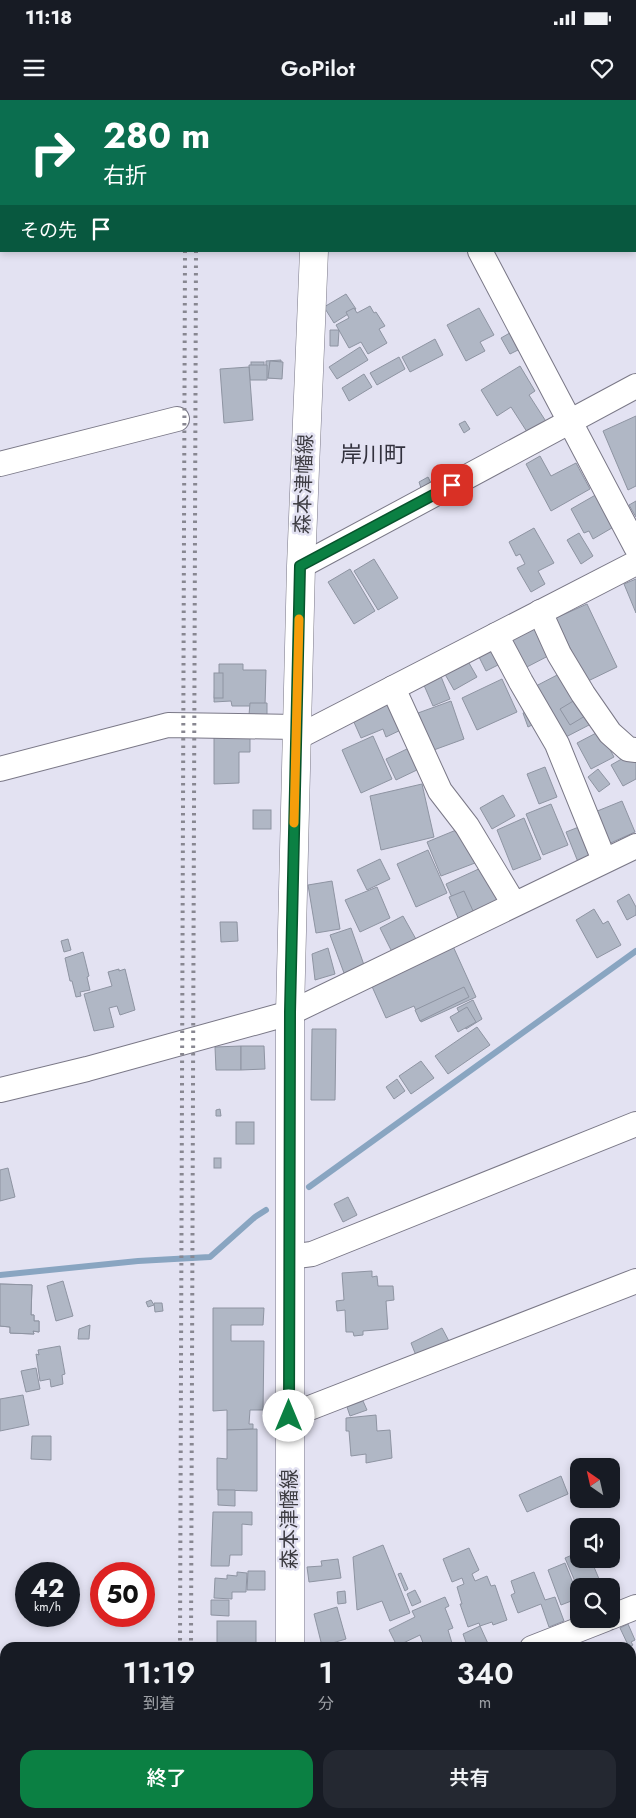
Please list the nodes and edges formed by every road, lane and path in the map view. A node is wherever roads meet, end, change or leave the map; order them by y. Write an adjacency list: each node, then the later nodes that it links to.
1 (314, 252): 9 (main road, 森本津幡線)
2 (481, 252): 5 (street)
3 (636, 386): 5 (street)
4 (177, 420): 6 (street)
5 (570, 422): 7 (street); 9 (street)
6 (0, 464)
7 (636, 547)
8 (636, 563): 10 (street)
9 (300, 566): 13 (main road, 森本津幡線)
10 (540, 612): 11 (street); 14 (street)
11 (496, 635): 12 (street); 17 (street)
12 (393, 688): 13 (street); 18 (street)
13 (296, 733): 15 (street); 19 (main road, 森本津幡線)
14 (636, 750)
15 (0, 769)
16 (636, 846): 17 (street)
17 (604, 860): 18 (street)
18 (514, 904): 19 (street)
19 (290, 1012): 20 (street); 22 (main road, 森本津幡線)
20 (0, 1090)
21 (636, 1124): 22 (street)
22 (289, 1257): 24 (main road, 森本津幡線)
23 (636, 1281): 24 (street)
24 (289, 1416): 28 (main road, 森本津幡線)
25 (636, 1607): 26 (street)
26 (620, 1613)
27 (583, 1628): 29 (street)
28 (290, 1642)
29 (547, 1642)

